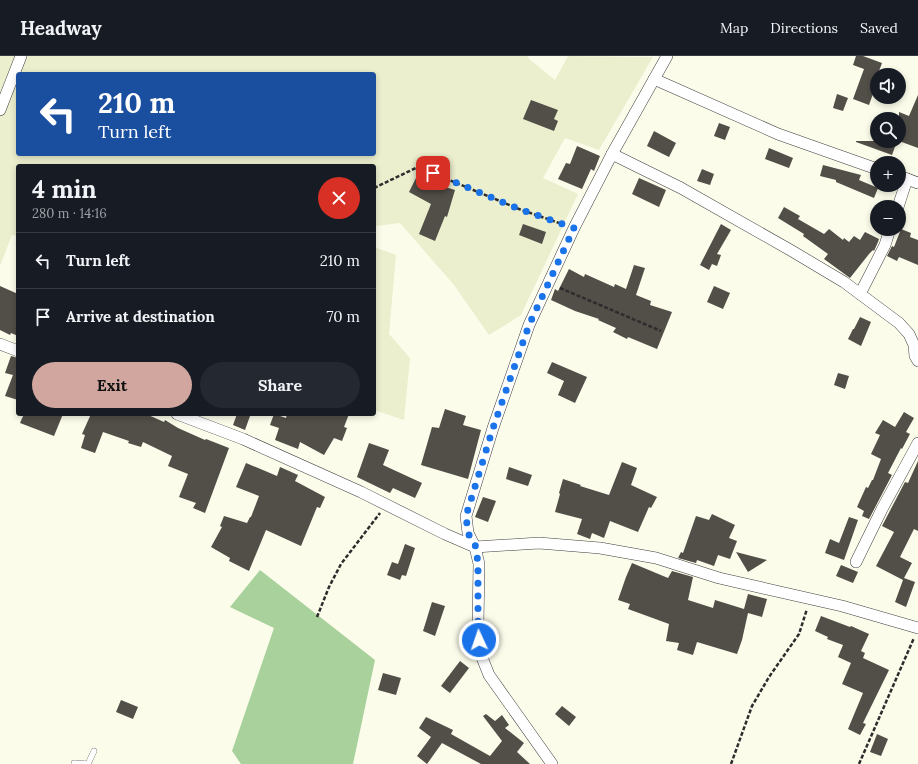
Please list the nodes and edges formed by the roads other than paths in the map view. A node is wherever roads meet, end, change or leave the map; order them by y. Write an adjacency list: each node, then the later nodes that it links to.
1 (21, 56): 4 (street)
2 (667, 56): 3 (street)
3 (654, 80): 5 (street); 6 (street)
4 (0, 110)
5 (612, 154): 10 (street); 16 (street)
6 (870, 166)
7 (906, 179): 8 (street)
8 (918, 183)
9 (888, 236): 10 (street)
10 (860, 294): 13 (street)
11 (0, 344): 12 (street)
12 (16, 350)
13 (918, 361)
14 (182, 416): 16 (street)
15 (918, 443): 17 (street)
16 (476, 547): 18 (street); 21 (street)
17 (856, 562)
18 (916, 632)
19 (94, 751): 20 (lane)
20 (74, 764)
21 (552, 764)

